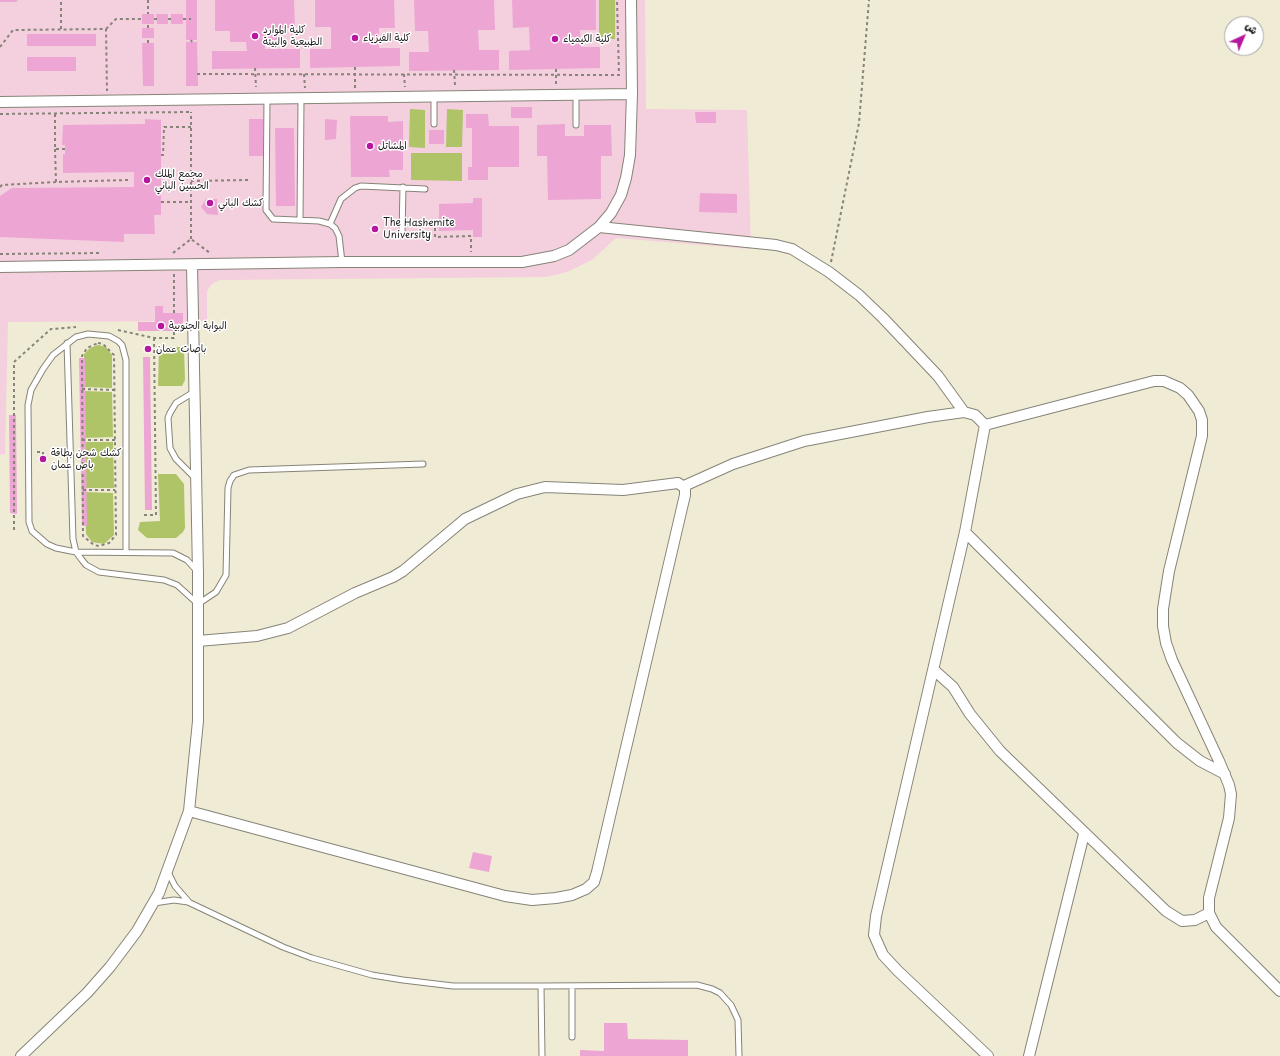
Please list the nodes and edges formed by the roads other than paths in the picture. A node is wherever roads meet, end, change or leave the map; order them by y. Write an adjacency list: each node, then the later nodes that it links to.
1 (632, 0): 3 (street)
2 (576, 94): 3 (street); 4 (street); 9 (lane)
3 (632, 94): 14 (street)
4 (434, 96): 6 (street); 8 (lane)
5 (267, 98): 6 (street); 7 (street); 12 (lane)
6 (301, 99): 12 (lane)
7 (0, 102)
8 (434, 124)
9 (576, 125)
10 (403, 188): 11 (lane); 13 (lane); 15 (lane)
11 (425, 189)
12 (300, 220): 13 (lane)
13 (330, 224): 16 (lane)
14 (599, 227): 16 (street); 21 (street)
15 (402, 234)
16 (342, 262): 17 (street)
17 (192, 264): 18 (street); 20 (street)
18 (0, 267)
19 (67, 343): 27 (lane); 27 (lane); 28 (lane)
20 (195, 391): 24 (street); 24 (lane)
21 (964, 412): 22 (street); 25 (street)
22 (985, 425): 26 (street); 33 (street)
23 (423, 464): 30 (lane)
24 (196, 479): 29 (street)
25 (684, 486): 31 (street); 34 (street)
26 (965, 532): 32 (street); 33 (street)
27 (76, 552): 28 (lane); 30 (lane)
28 (126, 552): 29 (lane)
29 (198, 574): 30 (street)
30 (198, 604): 31 (street)
31 (198, 641): 34 (street)
32 (934, 670): 35 (street); 47 (street)
33 (1225, 774): 39 (street)
34 (189, 811): 36 (street)
35 (1084, 834): 39 (street); 48 (street)
36 (168, 869): 37 (lane); 38 (street)
37 (188, 902): 38 (lane); 40 (lane)
38 (153, 904): 44 (street)
39 (1209, 913): 42 (street)
40 (541, 986): 41 (lane); 45 (lane)
41 (572, 986): 43 (lane); 46 (lane)
42 (1280, 991)
43 (572, 1037)
44 (21, 1056)
45 (542, 1056)
46 (739, 1056)
47 (988, 1056)
48 (1029, 1056)

